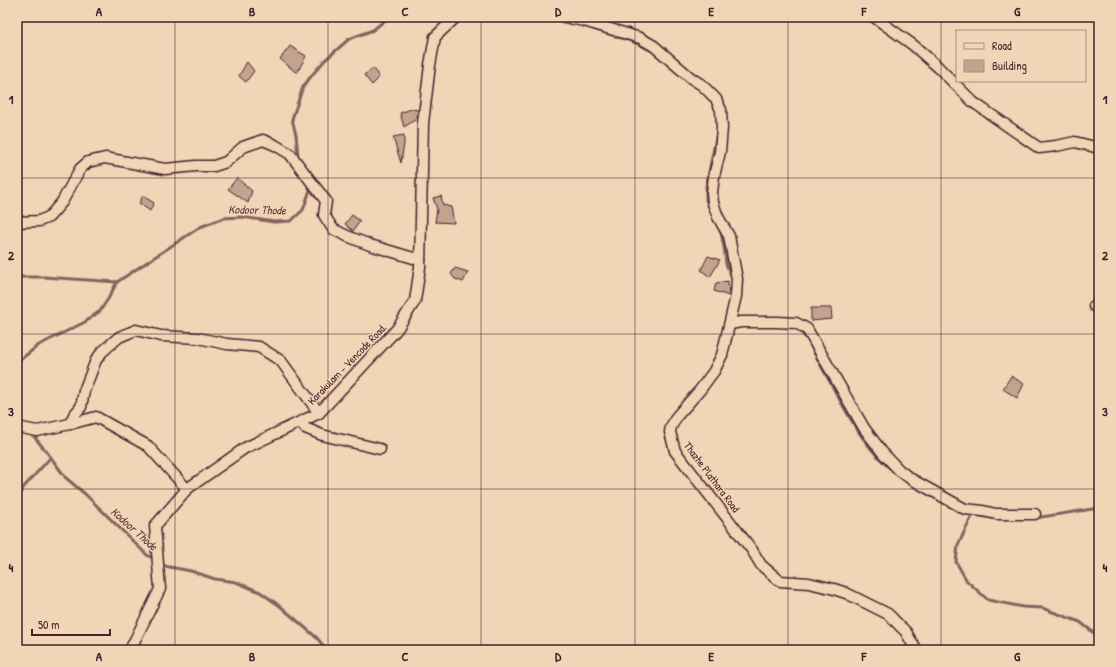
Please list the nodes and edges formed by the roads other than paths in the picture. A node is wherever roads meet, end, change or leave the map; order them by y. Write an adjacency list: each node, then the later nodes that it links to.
1 (456, 17): 6 (street, Karakulam - Vencode Road.)
2 (564, 17): 7 (street, Thazhe Plathara Road)
3 (874, 17): 4 (street)
4 (1099, 148)
5 (17, 222): 6 (street)
6 (420, 260): 8 (street, Karakulam - Vencode Road.)
7 (730, 324): 14 (street); 16 (street, Thazhe Plathara Road)
8 (319, 413): 9 (street, Karakulam - Vencode Road.); 10 (street)
9 (301, 422): 12 (street); 13 (street, Karakulam - Vencode Road.)
10 (70, 424): 11 (street); 13 (street)
11 (17, 427)
12 (380, 449)
13 (188, 489): 15 (street, Karakulam - Vencode Road.)
14 (1035, 514)
15 (130, 650)
16 (916, 650)

